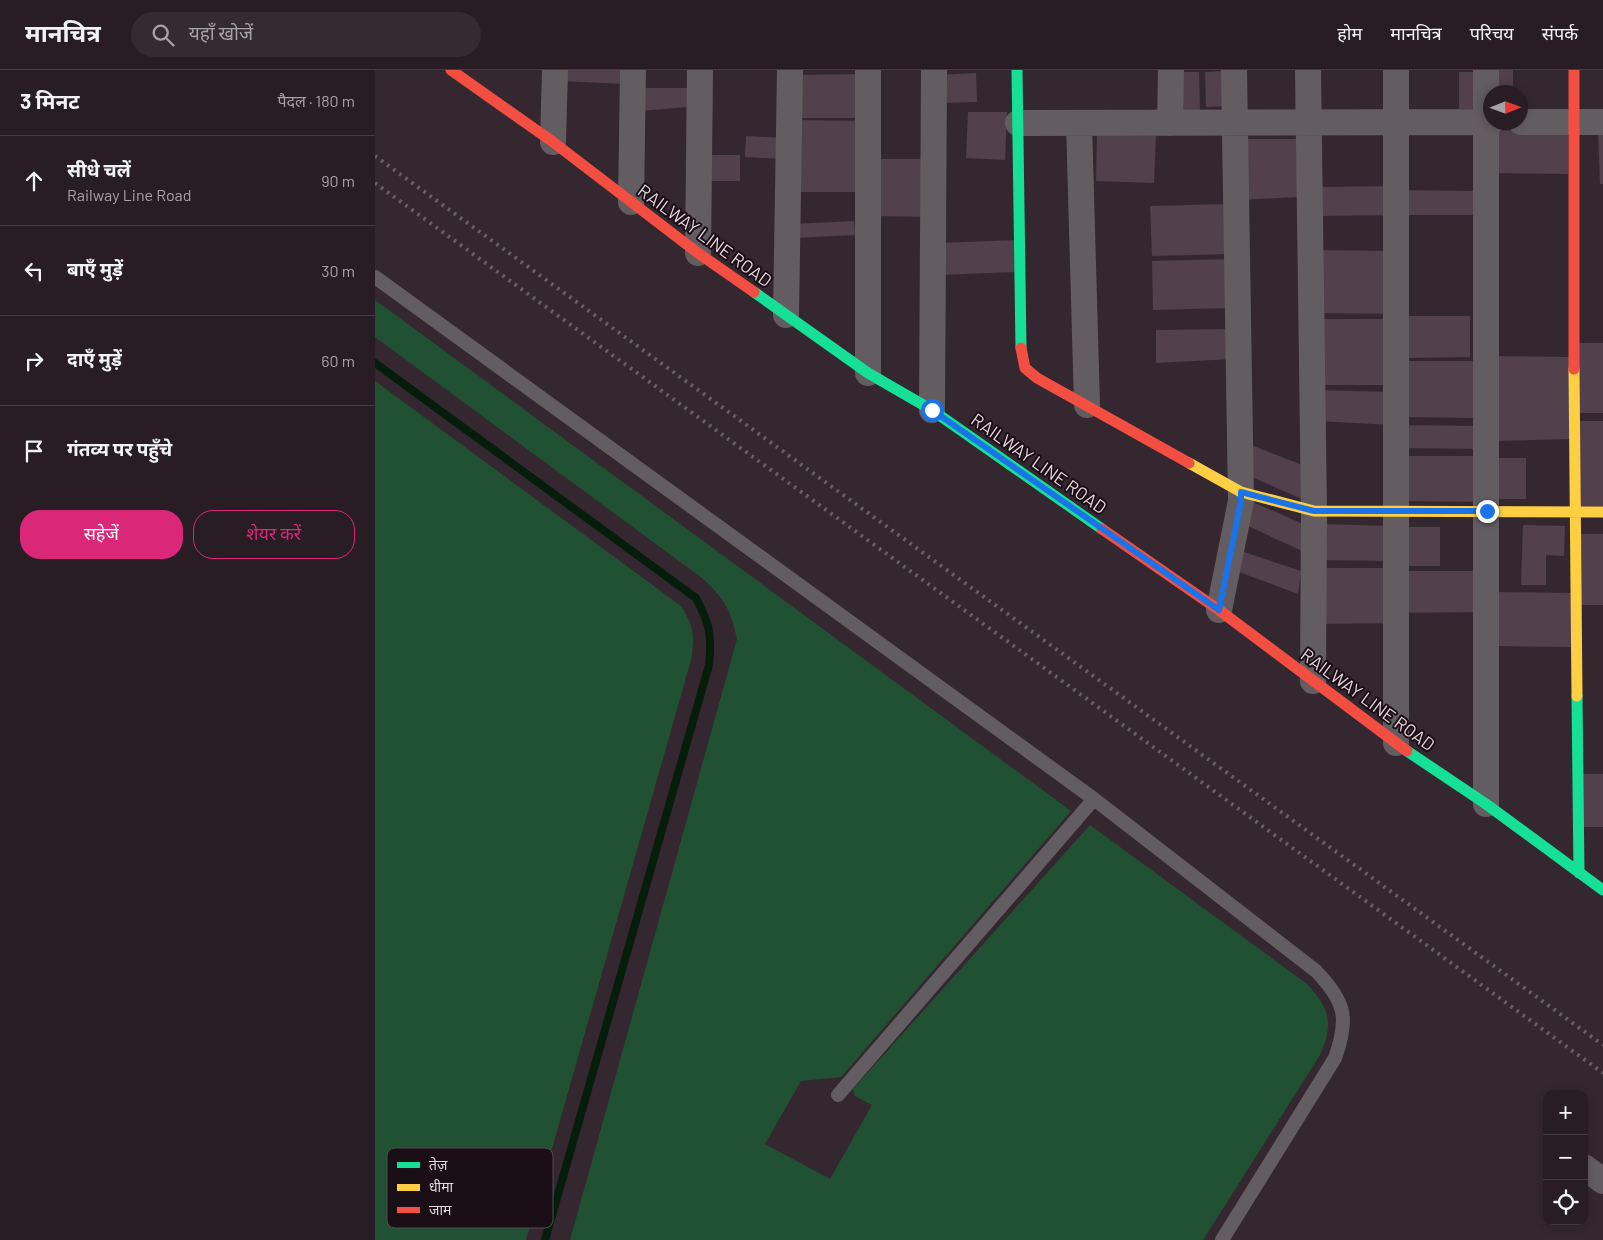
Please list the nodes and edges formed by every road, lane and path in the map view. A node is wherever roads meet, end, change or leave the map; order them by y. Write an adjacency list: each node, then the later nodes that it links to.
1 (555, 70): 27 (street)
2 (633, 70): 28 (street)
3 (700, 70): 29 (street)
4 (790, 70): 31 (street)
5 (868, 70): 32 (street)
6 (934, 70): 34 (street)
7 (1017, 70): 23 (street)
8 (1171, 70): 25 (street)
9 (1234, 70): 16 (street)
10 (1309, 70): 17 (street)
11 (1396, 70): 18 (street)
12 (1486, 70): 15 (street)
13 (1574, 70): 21 (street)
14 (461, 74): 27 (street, RAILWAY LINE ROAD)
15 (1487, 85)
16 (1235, 122): 17 (street); 25 (street); 35 (street)
17 (1309, 122): 18 (street); 36 (street)
18 (1396, 122): 19 (street); 37 (street)
19 (1483, 122)
20 (1528, 122): 21 (street)
21 (1574, 122): 22 (street); 39 (street)
22 (1603, 122)
23 (1018, 123): 24 (street); 33 (street)
24 (1079, 123): 25 (street); 33 (street)
25 (1171, 123)
26 (1488, 130): 38 (street)
27 (553, 142): 28 (street, RAILWAY LINE ROAD)
28 (631, 202): 29 (street, RAILWAY LINE ROAD)
29 (698, 253): 31 (street, RAILWAY LINE ROAD)
30 (375, 277): 44 (lane)
31 (786, 316): 32 (street, RAILWAY LINE ROAD)
32 (868, 373): 34 (street, RAILWAY LINE ROAD)
33 (1087, 405): 35 (street)
34 (932, 410): 41 (street, RAILWAY LINE ROAD)
35 (1241, 492): 36 (street); 41 (street)
36 (1314, 511): 37 (street); 42 (street)
37 (1396, 511): 38 (street); 43 (street)
38 (1487, 511): 39 (street); 45 (street)
39 (1574, 512): 40 (street); 46 (street)
40 (1603, 512)
41 (1219, 610): 42 (street, RAILWAY LINE ROAD)
42 (1313, 680): 43 (street, RAILWAY LINE ROAD)
43 (1397, 743): 45 (street, RAILWAY LINE ROAD)
44 (1094, 799): 48 (lane); 51 (lane)
45 (1486, 804): 46 (street, RAILWAY LINE ROAD)
46 (1579, 873): 47 (street, RAILWAY LINE ROAD)
47 (1603, 890)
48 (838, 1095)
49 (1588, 1170): 50 (street)
50 (1603, 1181)
51 (1222, 1240)

